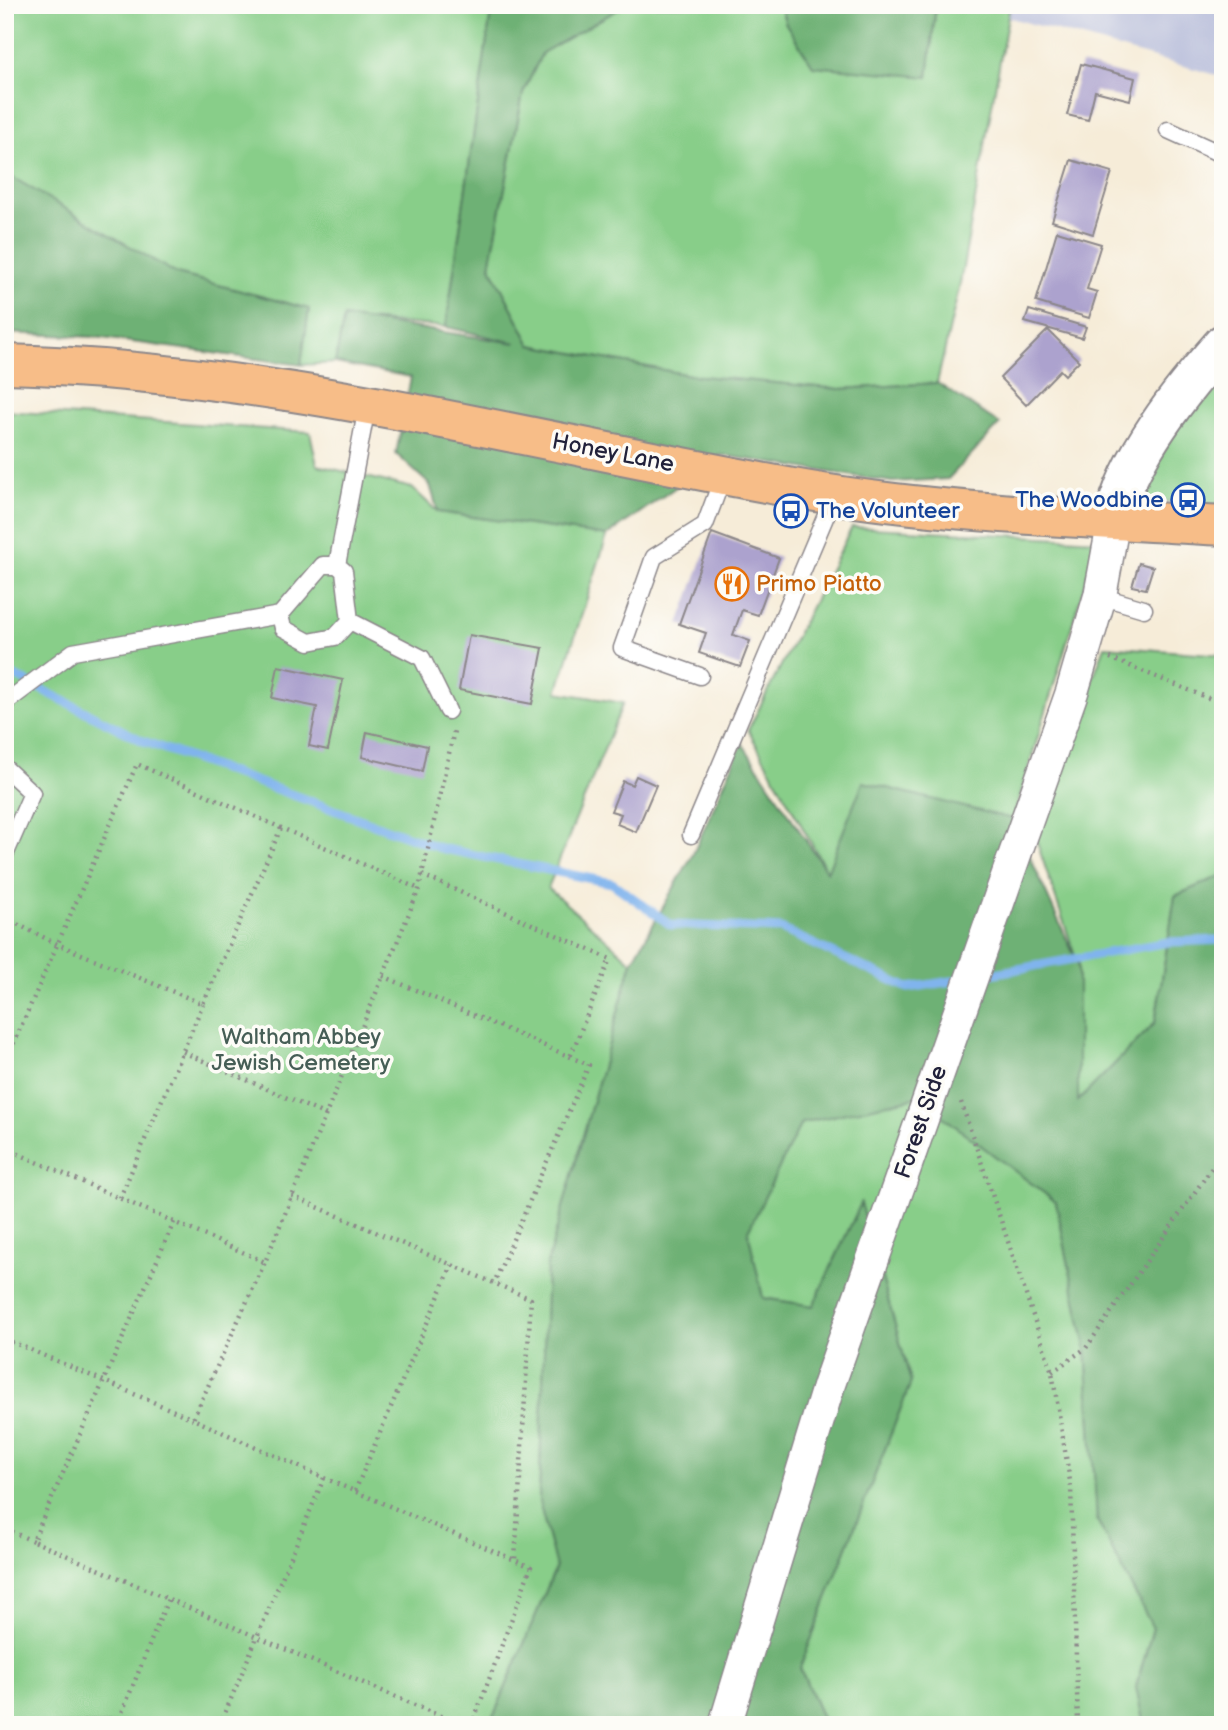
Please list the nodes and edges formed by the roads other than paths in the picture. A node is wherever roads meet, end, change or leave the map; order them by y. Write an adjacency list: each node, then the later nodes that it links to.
1 (1168, 130): 2 (lane)
2 (1223, 155)
3 (1223, 344): 8 (street)
4 (5, 364): 5 (main road, Honey Lane)
5 (368, 407): 6 (main road, Honey Lane); 10 (lane)
6 (724, 474): 7 (main road, Honey Lane); 15 (lane)
7 (835, 494): 8 (main road, Honey Lane); 19 (lane)
8 (1114, 519): 9 (main road, Honey Lane); 11 (street, Forest Side)
9 (1223, 526)
10 (337, 565): 13 (lane); 14 (lane)
11 (1100, 596): 12 (lane); 21 (street, Forest Side)
12 (1144, 609)
13 (281, 615): 14 (lane); 16 (lane)
14 (350, 621): 17 (lane)
15 (700, 676)
16 (5, 703)
17 (448, 711)
18 (5, 768): 20 (lane)
19 (691, 835)
20 (5, 855)
21 (725, 1725)

